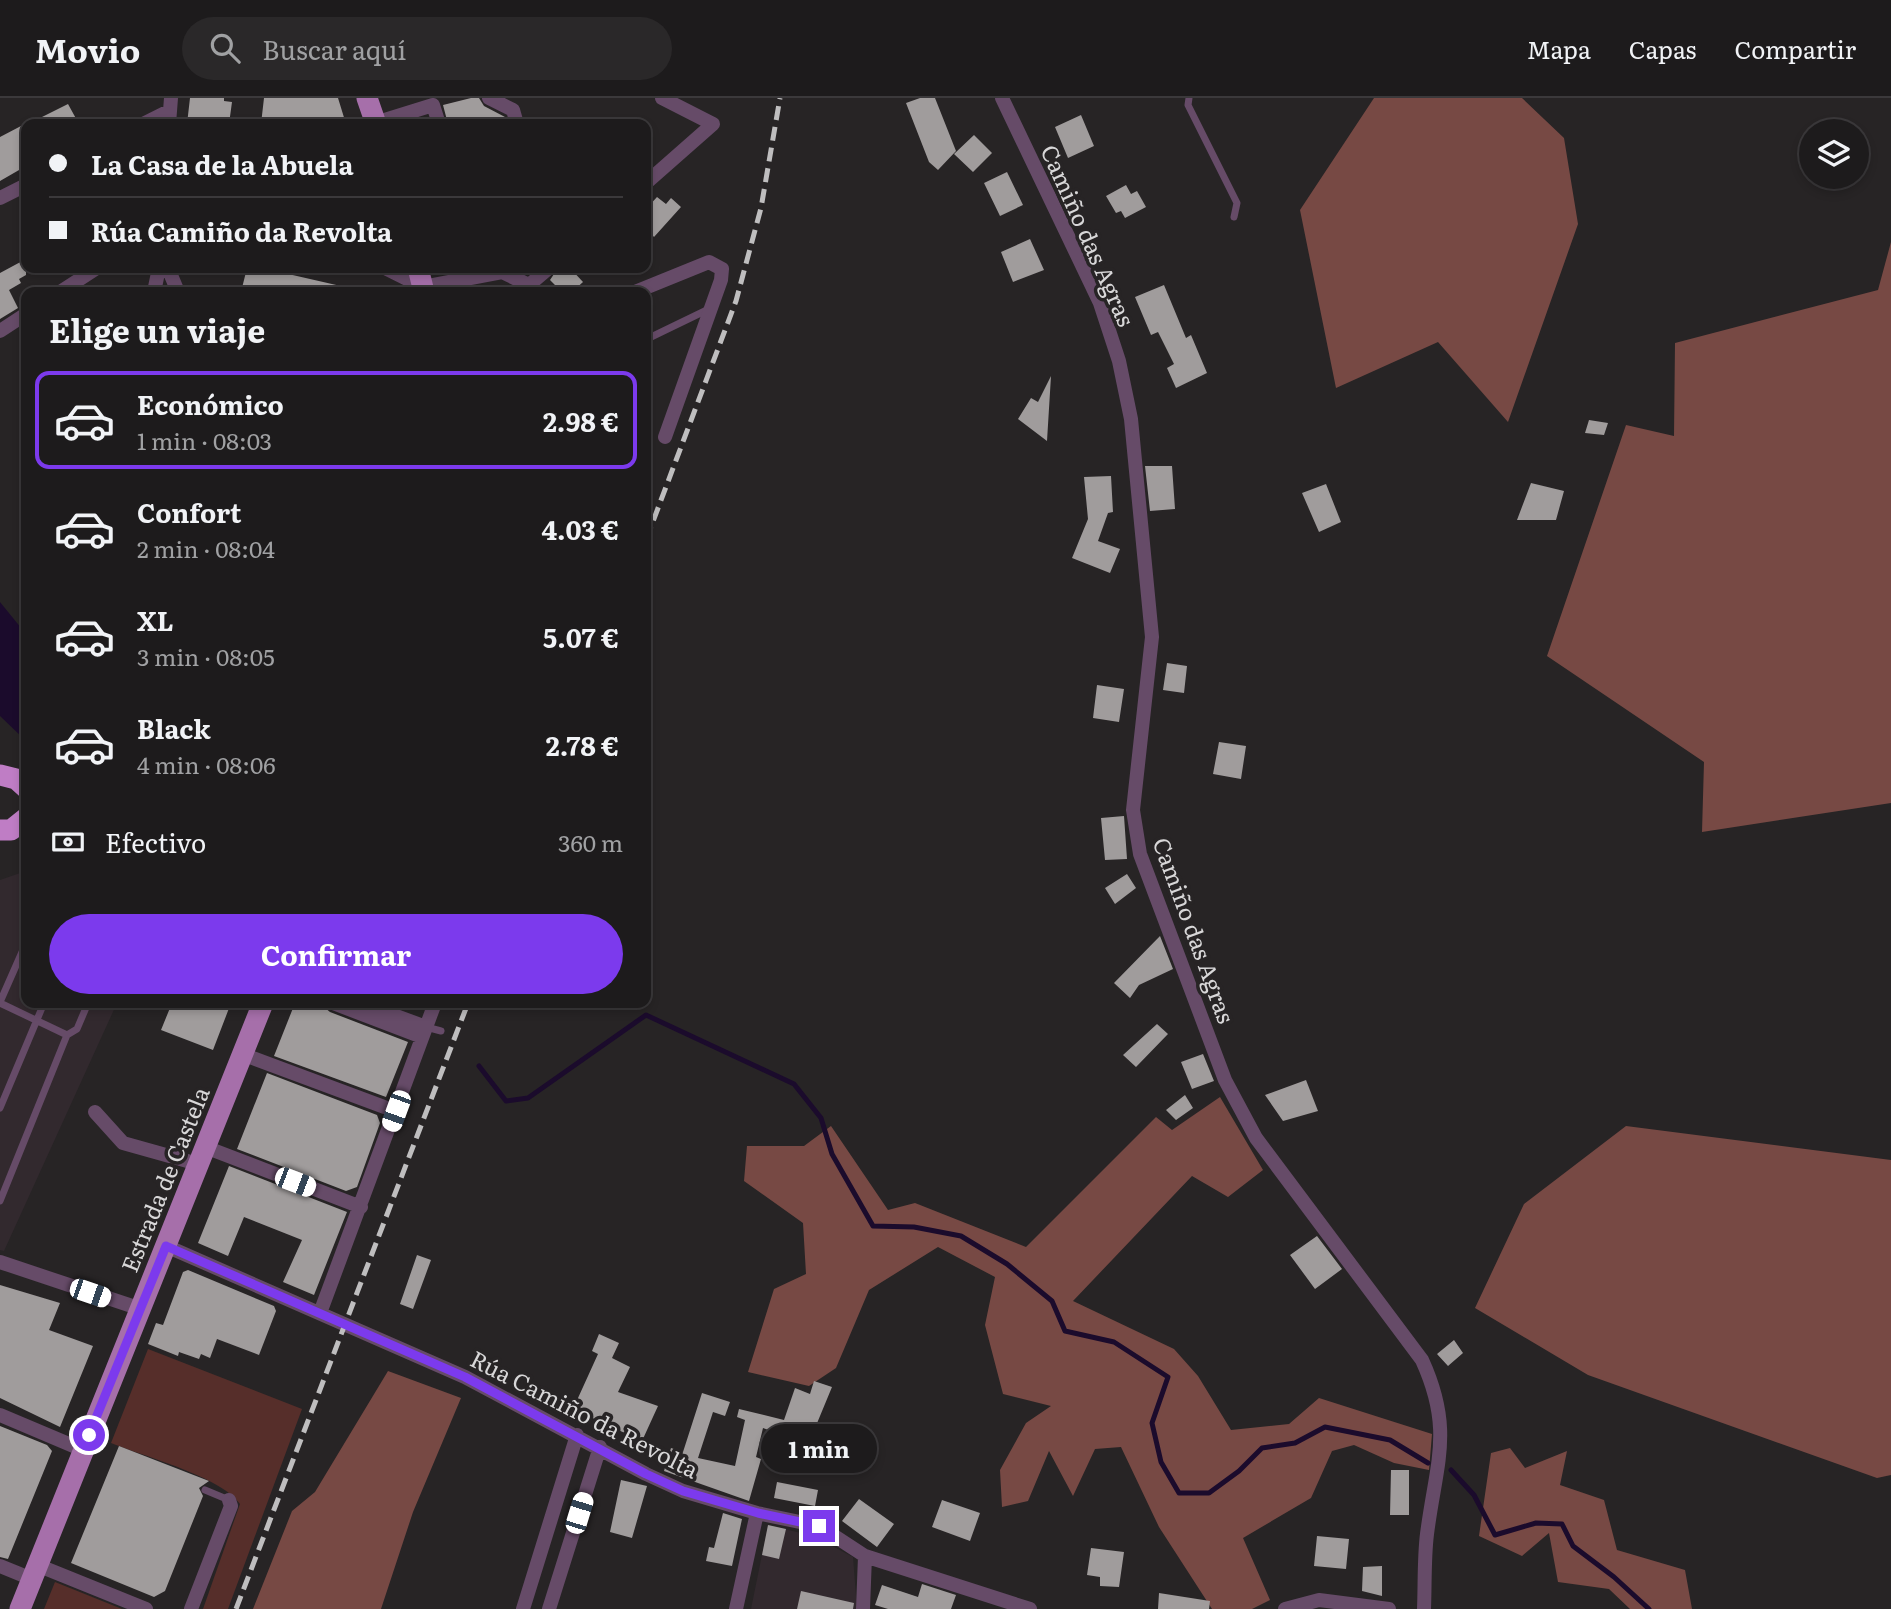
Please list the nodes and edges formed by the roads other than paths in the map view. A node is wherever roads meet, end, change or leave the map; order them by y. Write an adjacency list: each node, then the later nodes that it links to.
1 (367, 98): 9 (main road)
2 (489, 98): 11 (street)
3 (662, 98): 12 (street)
4 (1002, 98): 72 (street, Camiño das Agras)
5 (1189, 98): 15 (lane)
6 (438, 102): 10 (street)
7 (170, 111): 8 (street)
8 (153, 119)
9 (373, 119)
10 (389, 119)
11 (516, 119)
12 (651, 179)
13 (21, 188): 14 (street)
14 (0, 198)
15 (1234, 217)
16 (89, 273): 21 (street)
17 (398, 273): 20 (street)
18 (494, 273): 20 (street)
19 (504, 273): 22 (street)
20 (421, 282)
21 (68, 287)
22 (533, 287)
23 (647, 287): 24 (street)
24 (711, 308): 27 (lane); 28 (street)
25 (21, 317): 26 (street)
26 (0, 331)
27 (651, 337)
28 (665, 437)
29 (21, 954): 30 (lane)
30 (0, 1002): 37 (lane)
31 (42, 1008): 37 (lane)
32 (86, 1008): 40 (lane)
33 (261, 1008): 41 (main road, Estrada de Castela)
34 (349, 1008): 39 (street)
35 (372, 1008): 39 (street)
36 (433, 1008): 39 (street)
37 (37, 1020): 40 (lane); 42 (lane)
38 (441, 1031): 39 (lane)
39 (424, 1032): 43 (street)
40 (66, 1035): 46 (lane)
41 (242, 1054): 43 (street); 45 (main road, Estrada de Castela)
42 (0, 1108)
43 (396, 1111): 47 (street)
44 (94, 1112): 45 (street)
45 (202, 1156): 47 (street); 48 (main road, Estrada de Castela)
46 (0, 1200)
47 (360, 1207): 51 (street)
48 (166, 1246): 50 (main road, Estrada de Castela); 51 (street, Rúa Camiño da Revolta)
49 (0, 1262): 50 (street)
50 (141, 1309): 55 (main road, Estrada de Castela)
51 (320, 1313): 53 (street, Rúa Camiño da Revolta)
52 (0, 1415): 55 (street)
53 (578, 1435): 54 (street, Rúa Camiño da Revolta); 65 (street)
54 (600, 1447): 58 (street, Rúa Camiño da Revolta); 66 (street)
55 (83, 1450): 61 (main road, Estrada de Castela)
56 (205, 1490): 57 (lane)
57 (229, 1500): 64 (street)
58 (758, 1513): 59 (street, Rúa Camiño da Revolta); 67 (street)
59 (864, 1556): 68 (street); 69 (street, Rúa Camiño da Revolta)
60 (0, 1566): 61 (street)
61 (34, 1572): 62 (main road, Estrada de Castela); 63 (street)
62 (20, 1609)
63 (146, 1609)
64 (191, 1609)
65 (523, 1609)
66 (549, 1609)
67 (736, 1609)
68 (863, 1609)
69 (1030, 1609)
70 (1285, 1609): 71 (street)
71 (1390, 1609)
72 (1424, 1609)

